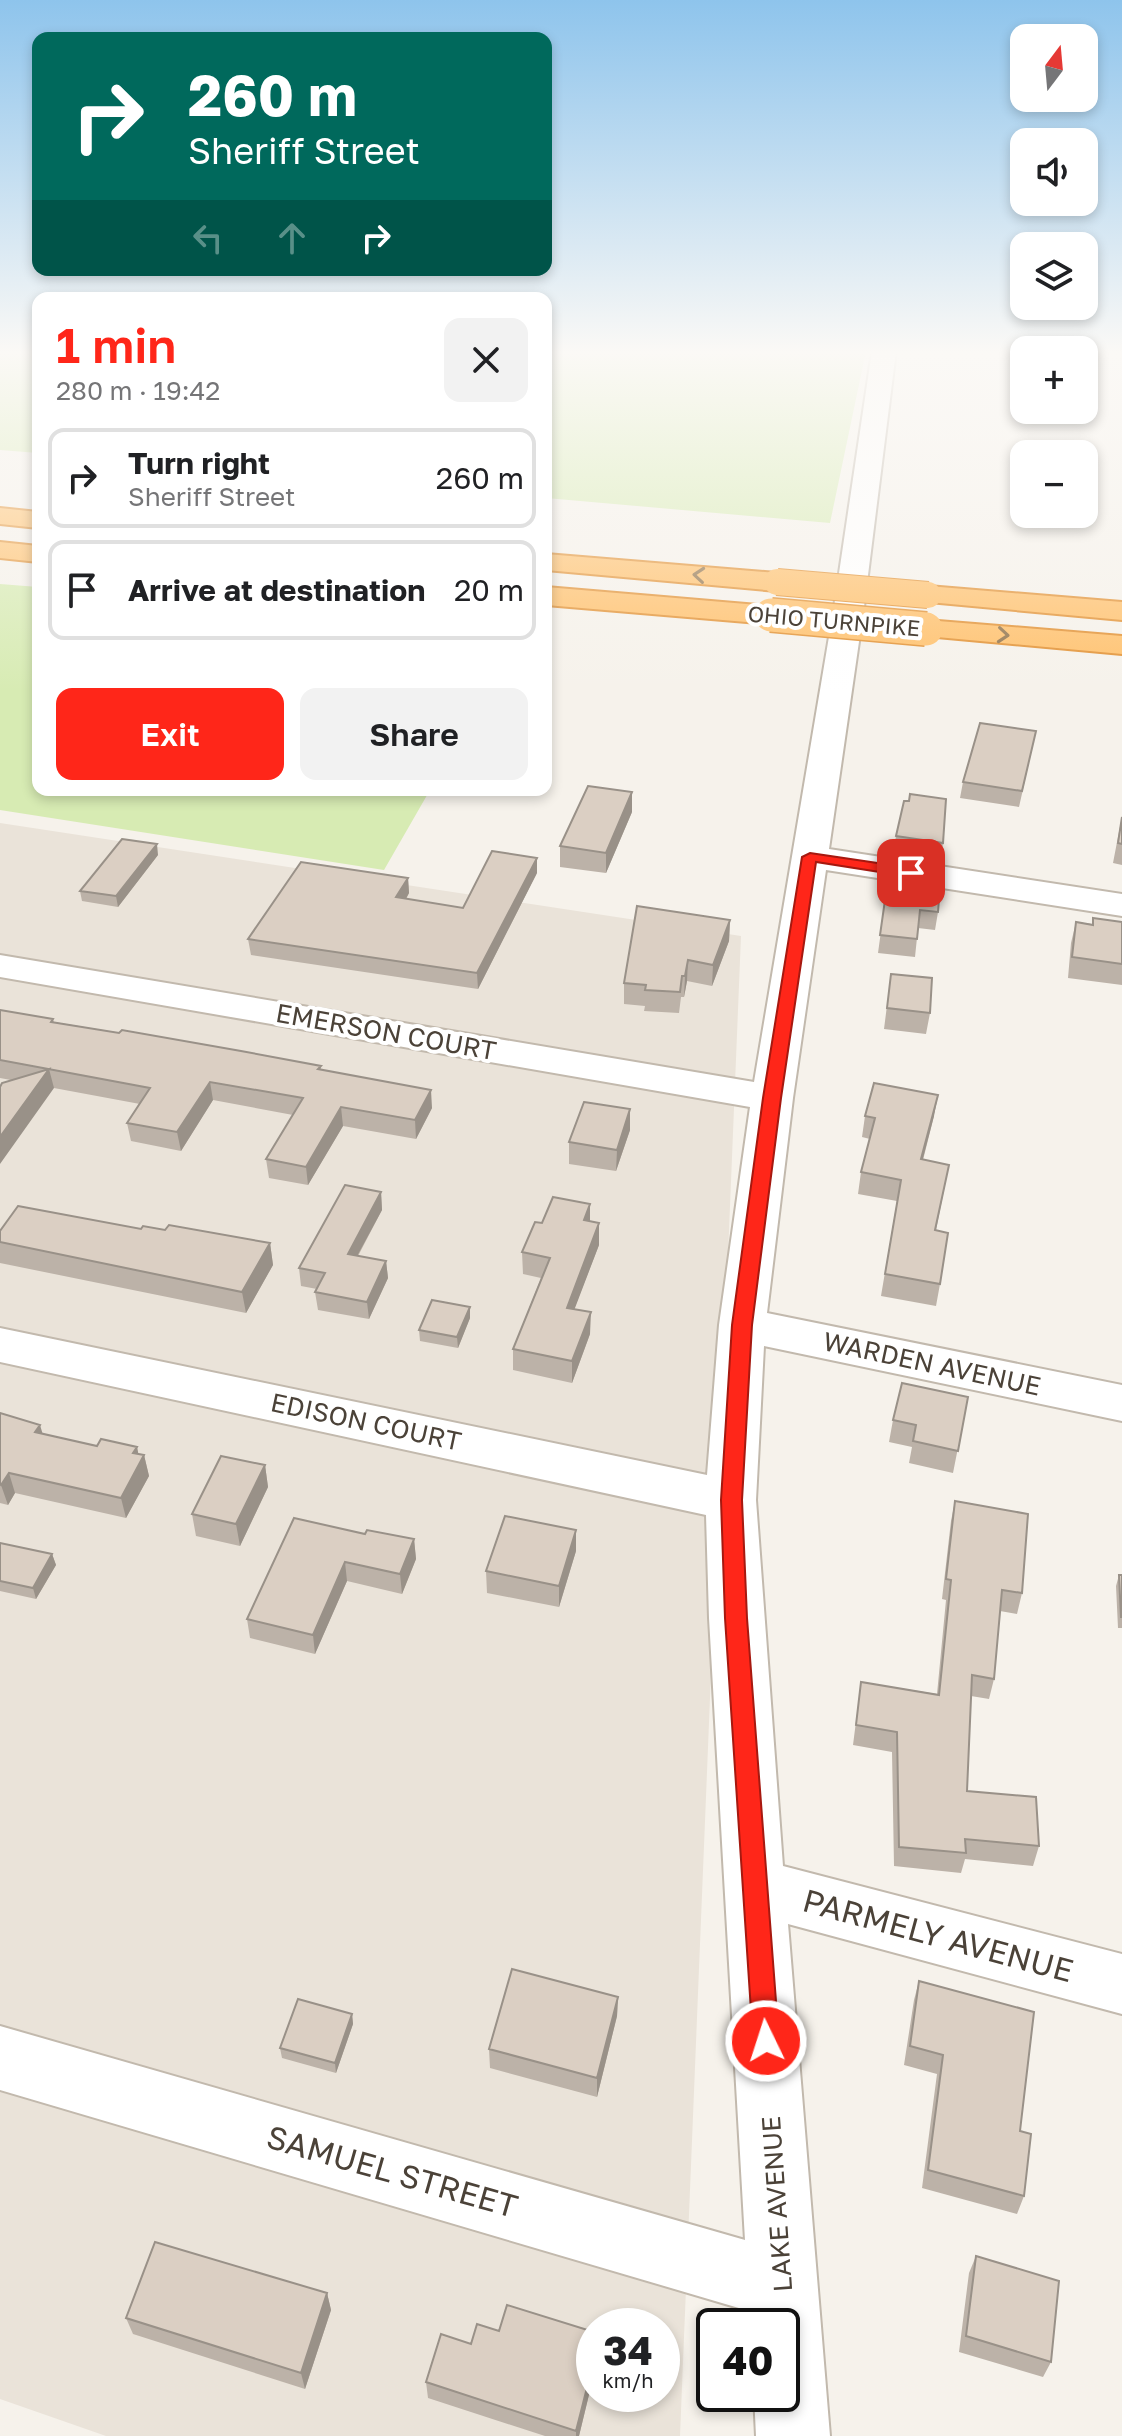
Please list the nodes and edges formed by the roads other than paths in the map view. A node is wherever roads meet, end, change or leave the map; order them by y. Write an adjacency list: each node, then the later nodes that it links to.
1 (867, 465): 10 (street, LAKE AVENUE)
2 (0, 516): 3 (highway)
3 (32, 519)
4 (0, 550): 5 (highway)
5 (32, 553)
6 (552, 563): 8 (highway, OHIO TURNPIKE, one-way to 6, bridge)
7 (552, 597): 9 (highway, OHIO TURNPIKE, one-way to 9, bridge)
8 (1122, 611)
9 (1122, 645)
10 (810, 857): 11 (street); 13 (street, LAKE AVENUE)
11 (1122, 905)
12 (0, 966): 13 (street, EMERSON COURT)
13 (772, 1098): 14 (street, LAKE AVENUE)
14 (742, 1325): 16 (street, WARDEN AVENUE); 17 (street, LAKE AVENUE)
15 (0, 1345): 17 (street, EDISON COURT)
16 (1122, 1403)
17 (731, 1500): 18 (street, LAKE AVENUE)
18 (755, 1887): 19 (street, PARMELY AVENUE); 21 (street, LAKE AVENUE)
19 (1122, 1984)
20 (0, 2058): 21 (street, SAMUEL STREET)
21 (783, 2286): 22 (street, LAKE AVENUE)
22 (793, 2436)

